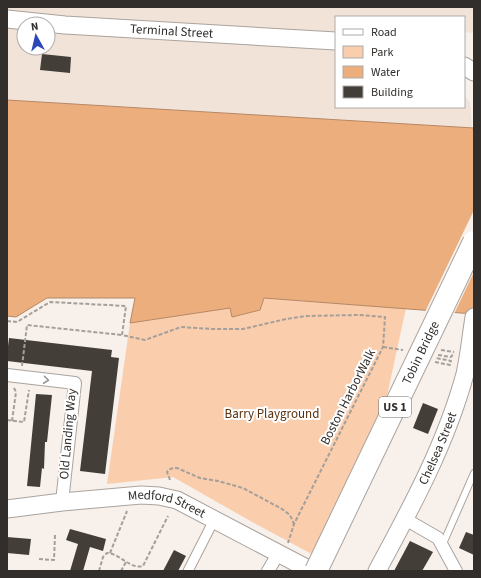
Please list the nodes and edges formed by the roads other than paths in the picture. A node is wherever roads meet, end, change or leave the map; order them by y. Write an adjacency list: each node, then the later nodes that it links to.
1 (7, 19): 2 (main road, Terminal Street)
2 (335, 41)
3 (465, 67): 4 (main road)
4 (474, 72)
5 (474, 243): 19 (highway, Tobin Bridge / US 1, bridge)
6 (474, 317): 8 (main road, Chelsea Street)
7 (7, 375): 10 (street, Old Landing Way, one-way to 10)
8 (469, 375): 12 (main road, Chelsea Street)
9 (474, 473): 14 (lane)
10 (62, 502): 11 (main road, Medford Street); 13 (main road, Medford Street)
11 (7, 509)
12 (405, 519): 14 (street); 20 (main road, Chelsea Street)
13 (214, 520): 15 (main road, Medford Street); 16 (street)
14 (442, 546): 21 (street)
15 (283, 549): 17 (street); 18 (main road, Medford Street)
16 (188, 571)
17 (268, 571)
18 (312, 571)
19 (316, 571)
20 (377, 571)
21 (456, 571)

